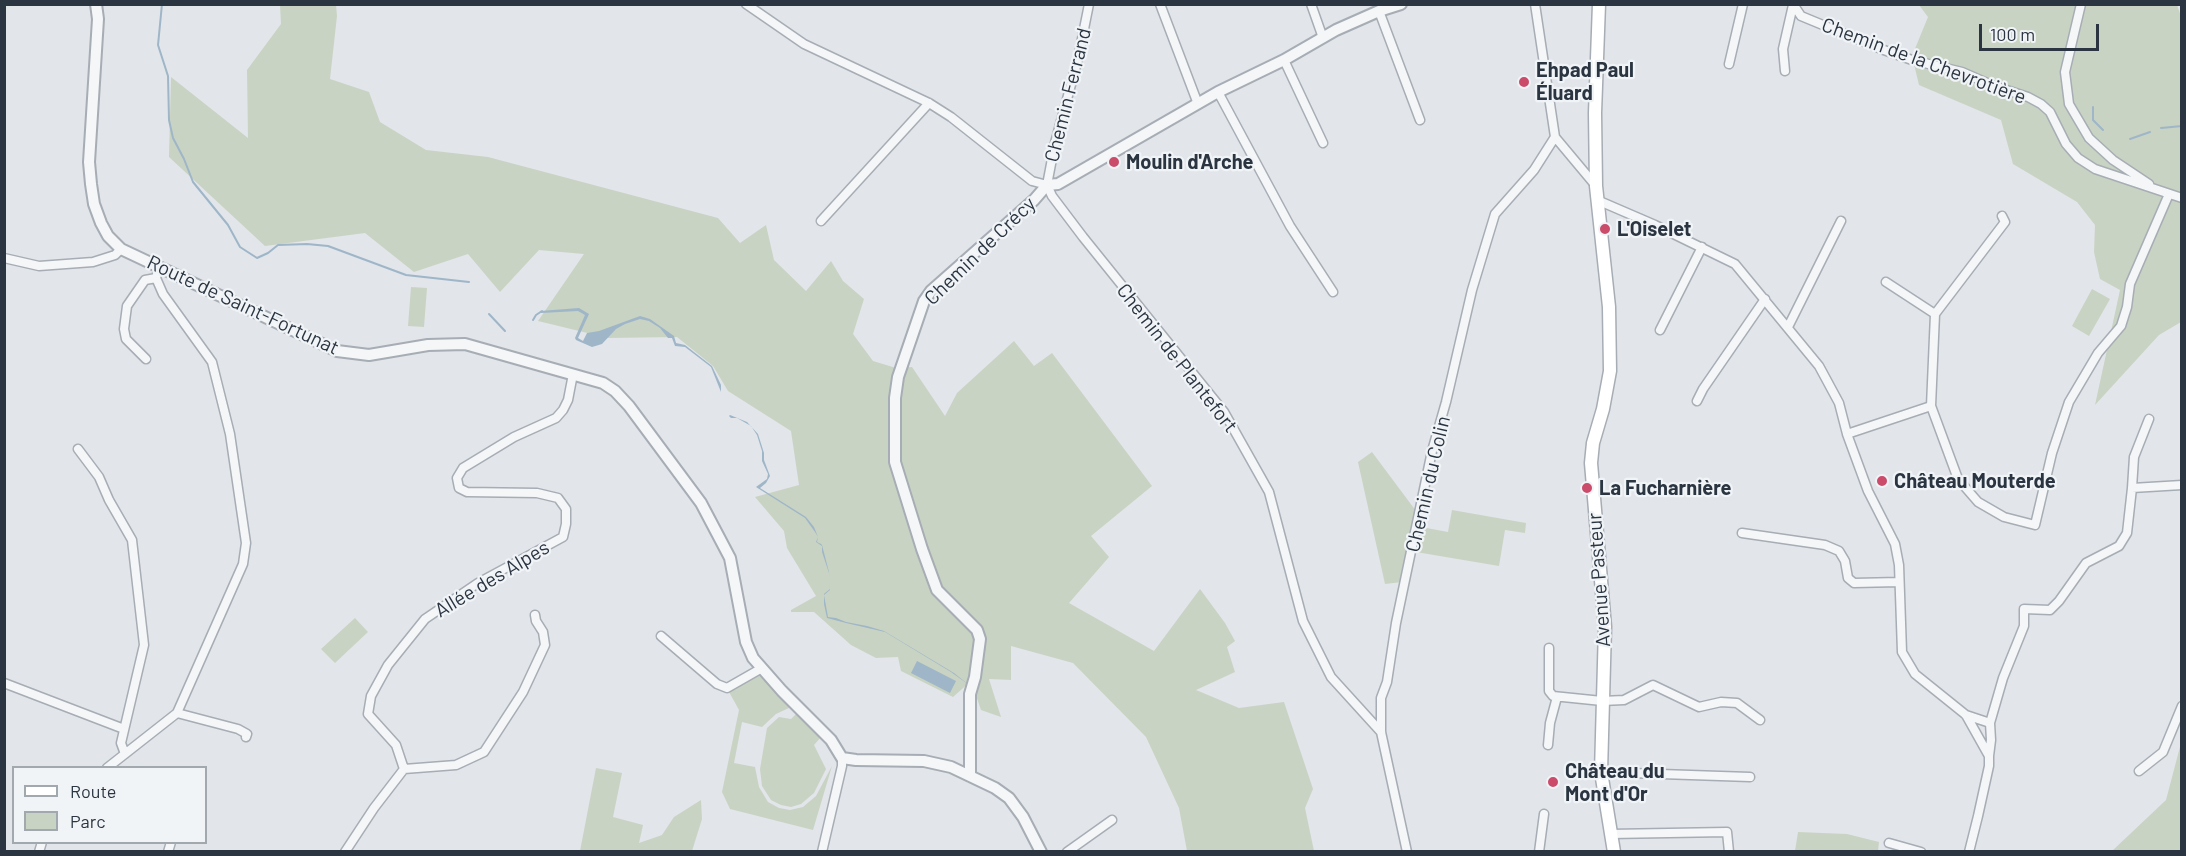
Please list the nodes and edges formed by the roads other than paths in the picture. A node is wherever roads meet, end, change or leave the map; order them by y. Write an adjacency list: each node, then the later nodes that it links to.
1 (96, 4): 33 (street, Route de Saint-Fortunat)
2 (746, 4): 18 (street)
3 (1089, 4): 23 (street, Chemin Ferrand)
4 (1160, 4): 19 (street)
5 (1311, 4): 13 (street)
6 (1401, 4): 12 (street, Chemin de Crécy)
7 (1535, 4): 21 (street)
8 (1599, 4): 24 (main road, Avenue Pasteur)
9 (1743, 4): 15 (street)
10 (2081, 4): 25 (street)
11 (1793, 5): 16 (street); 25 (street, Chemin de la Chevrotière)
12 (1379, 11): 13 (street, Chemin de Crécy); 20 (street)
13 (1323, 38): 14 (street, Chemin de Crécy)
14 (1284, 60): 17 (street, Chemin de Crécy); 22 (street)
15 (1729, 64)
16 (1785, 71)
17 (1218, 92): 19 (street, Chemin de Crécy); 37 (street)
18 (929, 103): 23 (street); 30 (street)
19 (1198, 104): 23 (street, Chemin de Crécy)
20 (1420, 120)
21 (1555, 137): 24 (street); 66 (street, Chemin du Colin)
22 (1323, 142)
23 (1047, 185): 66 (street, Chemin de Plantefort); 76 (street, Chemin de Crécy)
24 (1596, 186): 28 (main road, Avenue Pasteur)
25 (2157, 189): 26 (street, Chemin de la Chevrotière)
26 (2169, 194): 27 (street, Chemin de la Chevrotière); 45 (street)
27 (2181, 198)
28 (1597, 200): 32 (street); 59 (main road, Avenue Pasteur)
29 (2002, 216): 39 (street)
30 (821, 221)
31 (1841, 221): 40 (street)
32 (1702, 247): 38 (street); 41 (street)
33 (121, 249): 34 (street); 35 (street, Route de Saint-Fortunat)
34 (4, 258)
35 (158, 272): 42 (street); 43 (street, Route de Saint-Fortunat); 61 (street)
36 (1886, 282): 39 (street)
37 (1334, 292)
38 (1765, 299): 40 (street); 44 (street)
39 (1935, 314): 45 (street)
40 (1788, 327): 47 (street)
41 (1660, 330)
42 (147, 359)
43 (573, 374): 56 (street, Route de Saint-Fortunat); 73 (street, Allée des Alpes)
44 (1697, 401)
45 (1931, 406): 47 (street)
46 (2149, 419): 50 (street)
47 (1847, 434): 52 (street)
48 (78, 449): 65 (street)
49 (2181, 485): 50 (street)
50 (2132, 488): 64 (street)
51 (1742, 533): 52 (street)
52 (1899, 582): 62 (street)
53 (535, 615): 73 (street)
54 (661, 636): 56 (street)
55 (1549, 648): 58 (street)
56 (762, 668): 71 (street, Route de Saint-Fortunat)
57 (4, 683): 65 (street)
58 (1557, 697): 59 (street); 68 (street)
59 (1602, 701): 63 (street); 75 (main road, Avenue Pasteur)
60 (2181, 706): 74 (street)
61 (177, 713): 67 (street); 69 (street)
62 (1966, 715): 64 (street); 70 (street)
63 (1760, 720)
64 (1990, 723): 70 (street)
65 (124, 729): 69 (street)
66 (1381, 732): 86 (street, Chemin du Colin)
67 (246, 737)
68 (1548, 746)
69 (125, 754): 72 (street)
70 (1989, 756): 91 (street)
71 (842, 758): 76 (street); 83 (street)
72 (110, 766)
73 (404, 769): 82 (street)
74 (2139, 771)
75 (1601, 772): 77 (street); 80 (main road, Avenue Pasteur)
76 (970, 776): 84 (street)
77 (1750, 777)
78 (1544, 814): 87 (street)
79 (1107, 825): 85 (street)
80 (1610, 834): 88 (main road, Avenue Pasteur); 89 (street)
81 (1889, 843): 90 (street)
82 (345, 852)
83 (822, 852)
84 (1041, 852)
85 (1067, 852)
86 (1407, 852)
87 (1539, 852)
88 (1614, 852)
89 (1729, 852)
90 (1921, 852)
91 (1969, 852)

